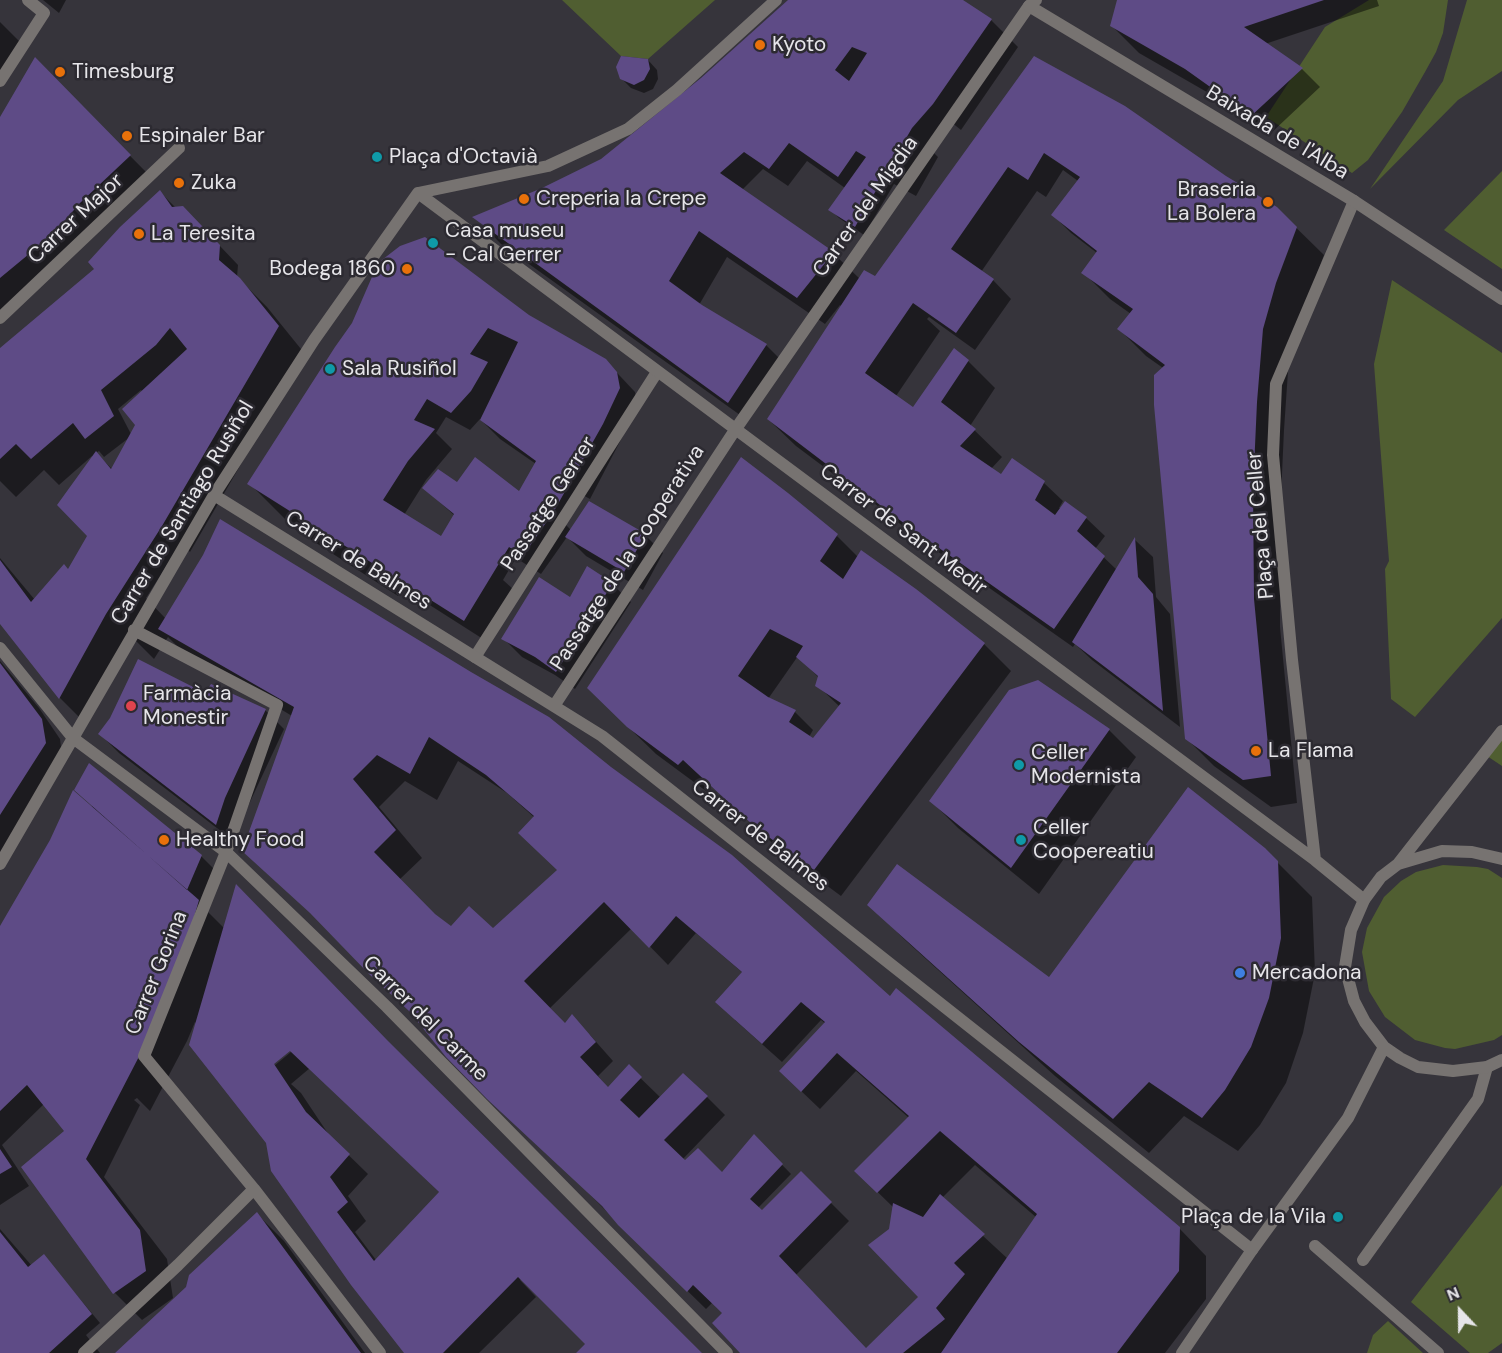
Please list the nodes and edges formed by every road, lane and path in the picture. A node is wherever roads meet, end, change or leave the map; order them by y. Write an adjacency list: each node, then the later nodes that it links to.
1 (28, 0): 4 (street)
2 (776, 0): 6 (street)
3 (1032, 3): 7 (street, Baixada de l'Alba); 11 (street, Carrer del Migdia)
4 (0, 81)
5 (179, 148): 9 (street, Carrer Major)
6 (418, 193): 10 (street, Carrer de Sant Medir); 12 (street, Carrer de Santiago Rusiñol)
7 (1354, 201): 8 (street, Baixada de l'Alba); 21 (street, Plaça del Celler)
8 (1502, 299)
9 (0, 318)
10 (657, 372): 11 (street, Carrer de Sant Medir); 15 (street, Passatge Gerrer)
11 (735, 430): 16 (street, Passatge de la Cooperativa); 21 (street, Carrer de Sant Medir)
12 (214, 495): 13 (street, Carrer de Santiago Rusiñol); 15 (street, Carrer de Balmes)
13 (134, 630): 18 (street, Carrer de Santiago Rusiñol); 19 (street, Carrer Gorina)
14 (0, 648): 18 (street, Carrer del Carme)
15 (475, 657): 16 (street, Carrer de Balmes)
16 (554, 706): 30 (street, Carrer de Balmes)
17 (1502, 731): 23 (street)
18 (73, 738): 19 (street, Carrer del Carme); 22 (street, Carrer de Santiago Rusiñol)
19 (226, 852): 28 (street, Carrer Gorina); 34 (street, Carrer del Carme)
20 (1502, 859): 23 (street)
21 (1315, 860): 24 (street, Carrer de Sant Medir)
22 (0, 864)
23 (1398, 864): 24 (street)
24 (1364, 900): 25 (street)
25 (1384, 1047): 27 (street); 30 (street)
26 (1502, 1060): 27 (street)
27 (1487, 1067): 31 (street)
28 (254, 1189): 32 (street); 33 (street)
29 (1315, 1246): 36 (street)
30 (1252, 1250): 35 (street)
31 (1363, 1260)
32 (84, 1353)
33 (380, 1353)
34 (727, 1353)
35 (1182, 1353)
36 (1438, 1353)

